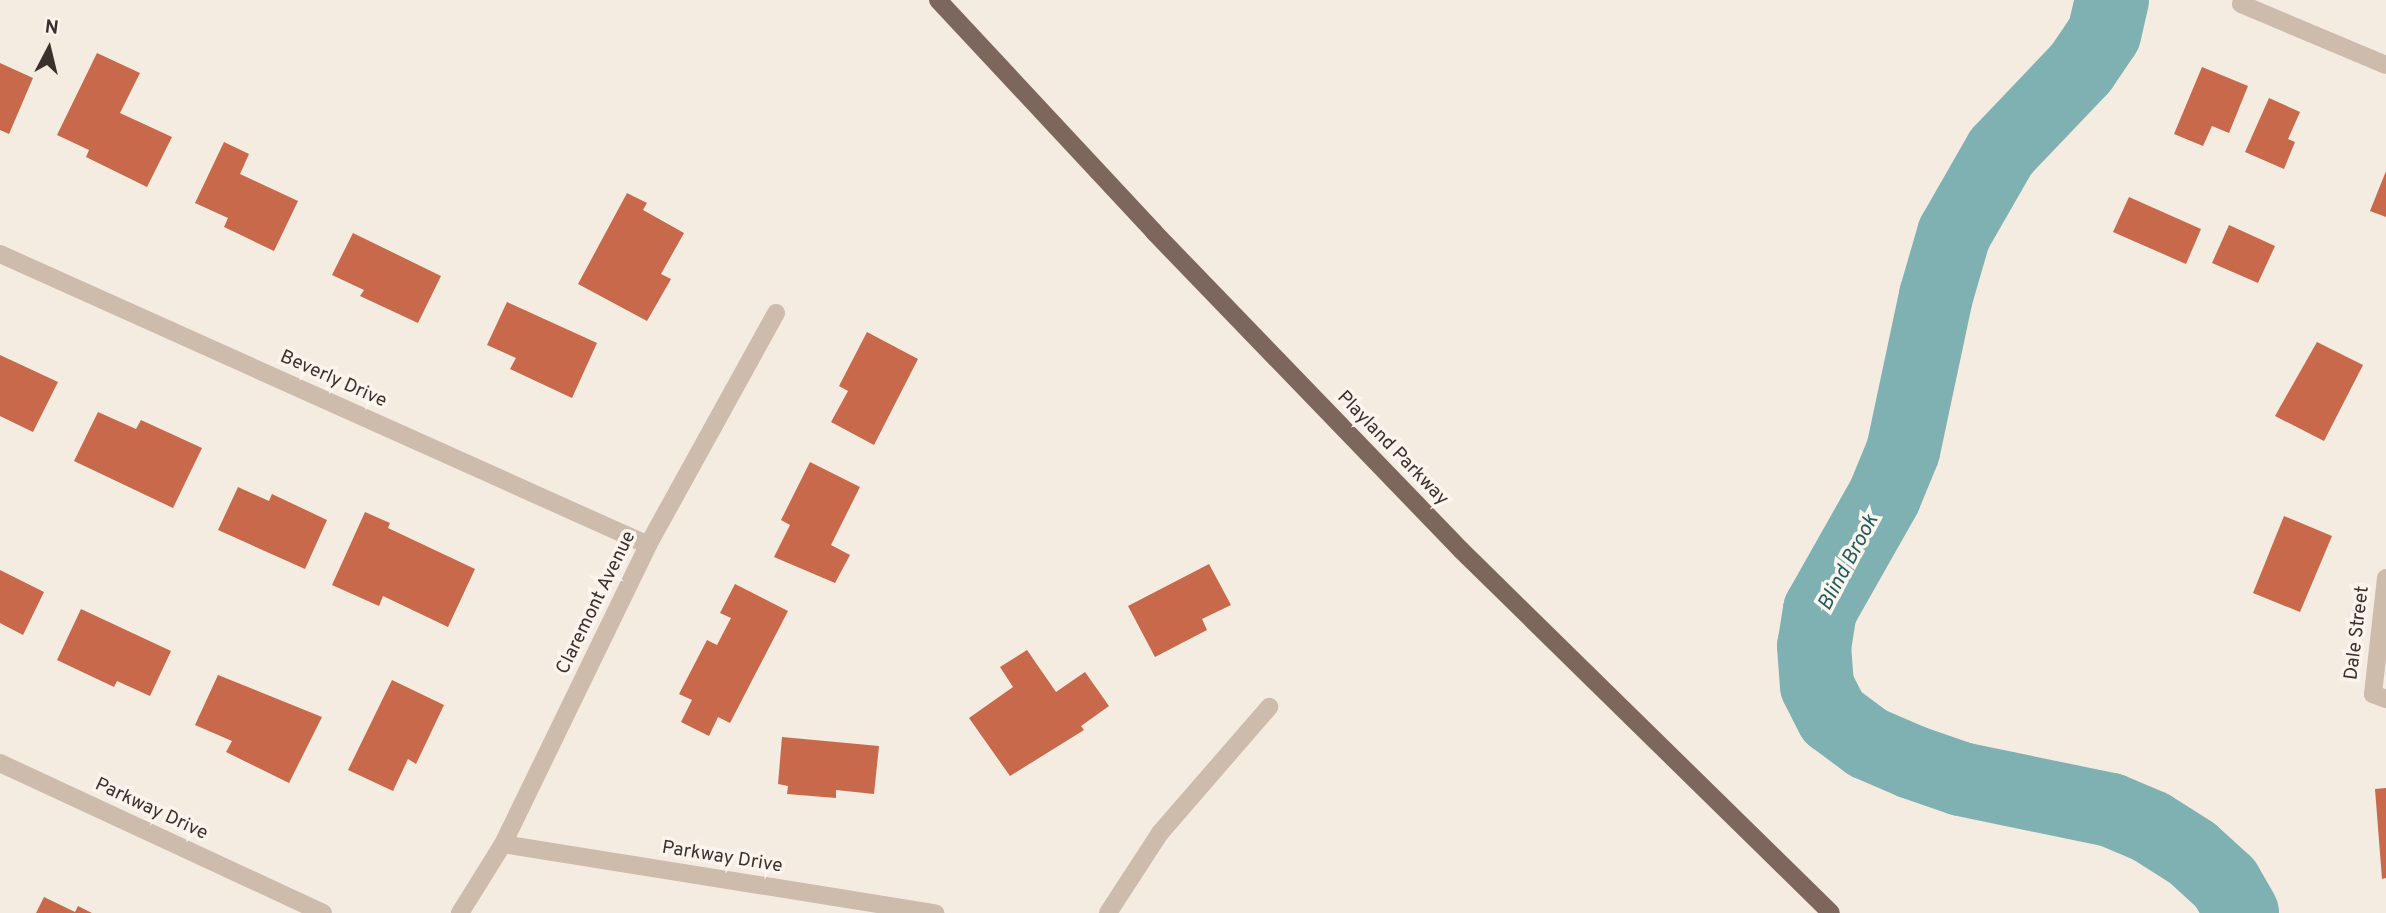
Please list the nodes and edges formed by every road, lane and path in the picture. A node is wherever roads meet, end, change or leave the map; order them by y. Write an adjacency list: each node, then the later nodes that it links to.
1 (938, 0): 16 (main road, Playland Parkway)
2 (2241, 4): 3 (street)
3 (2386, 65)
4 (0, 254): 6 (street, Beverly Drive)
5 (776, 313): 6 (street, Claremont Avenue)
6 (648, 545): 11 (street, Claremont Avenue)
7 (2386, 578): 8 (street, Dale Street)
8 (2379, 696)
9 (1269, 707): 15 (street)
10 (0, 763): 12 (street, Parkway Drive)
11 (503, 844): 13 (street, Claremont Avenue); 14 (street, Parkway Drive)
12 (323, 913)
13 (460, 913)
14 (936, 913)
15 (1108, 913)
16 (1832, 913)

